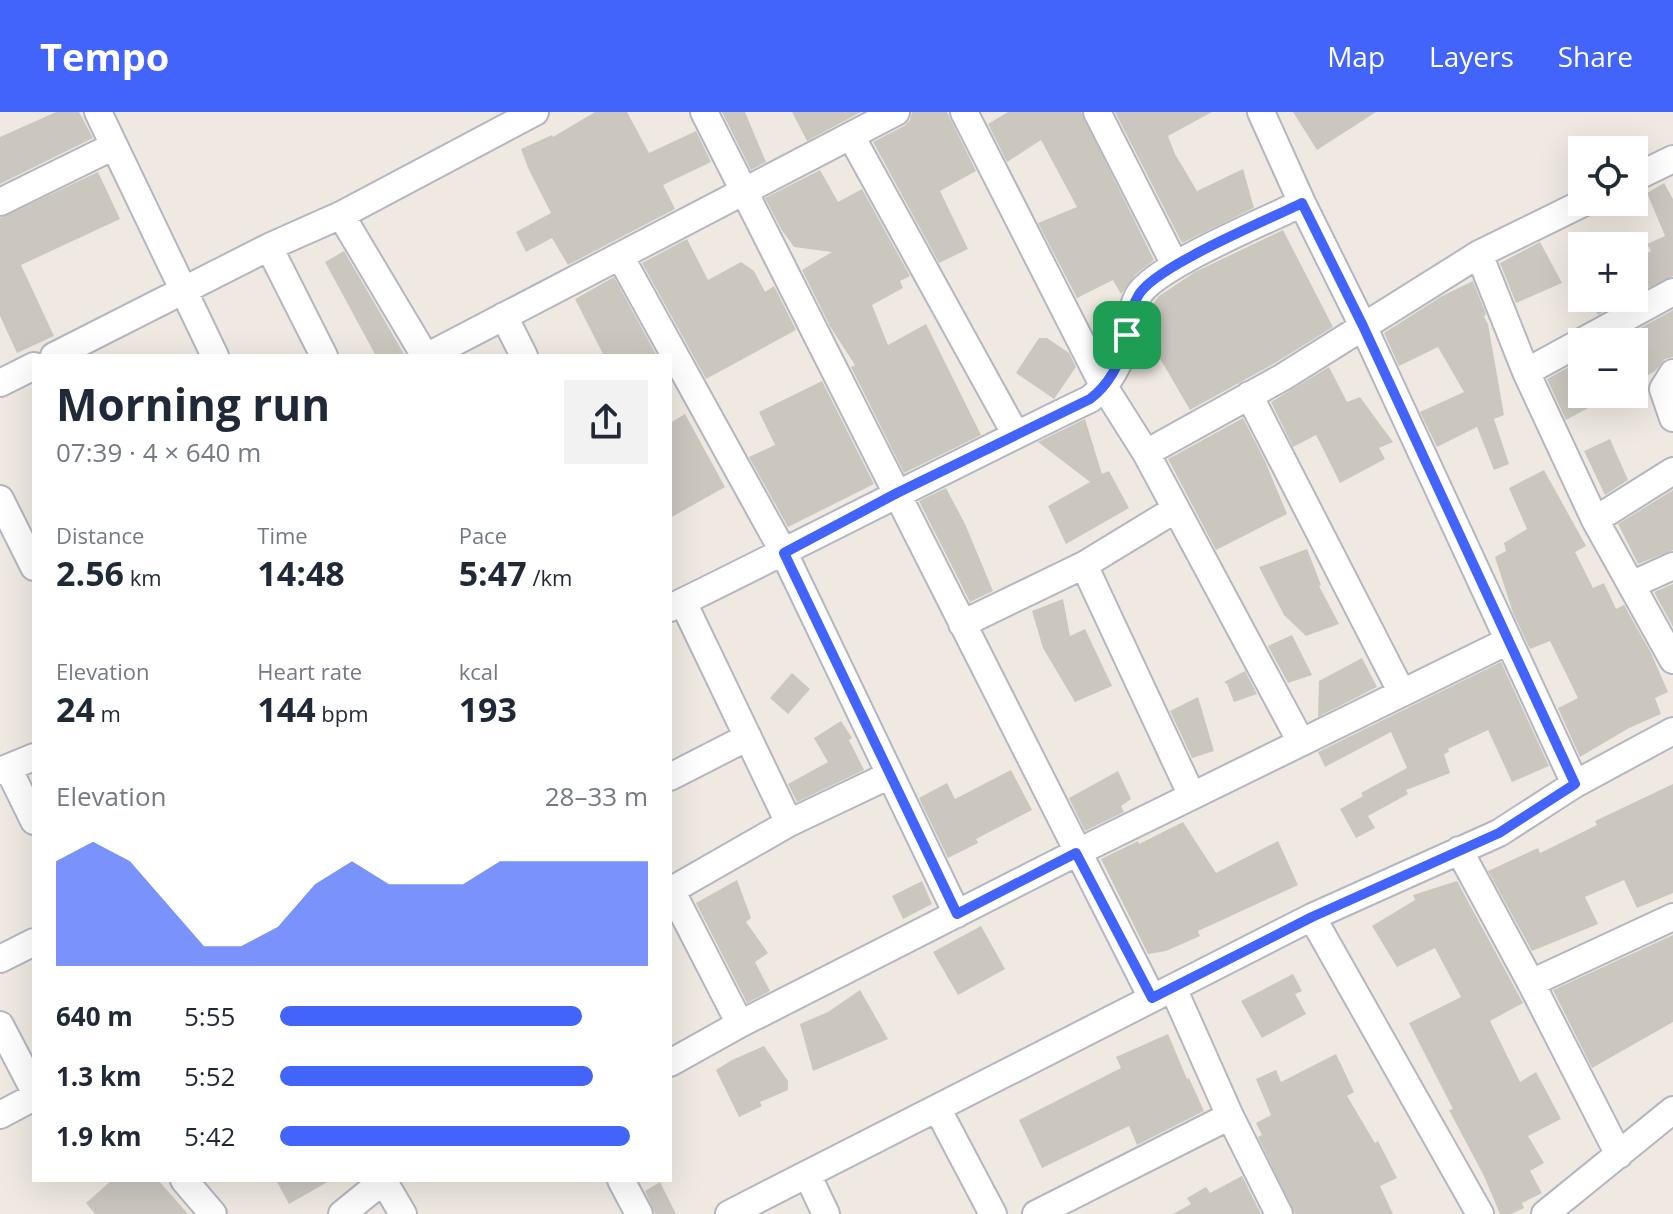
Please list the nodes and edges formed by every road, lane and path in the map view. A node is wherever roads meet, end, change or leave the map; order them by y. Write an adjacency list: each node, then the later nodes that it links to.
1 (98, 112): 9 (street)
2 (704, 112): 12 (street)
3 (896, 112): 8 (street)
4 (964, 112): 35 (street)
5 (1097, 112): 20 (street)
6 (1261, 112): 14 (street)
7 (529, 113): 16 (street)
8 (851, 136): 12 (street); 38 (street)
9 (114, 146): 13 (street); 21 (street)
10 (1673, 159): 11 (street)
11 (1648, 171)
12 (743, 193): 19 (street); 41 (street)
13 (0, 202)
14 (1302, 203): 20 (street); 24 (street)
15 (1568, 210): 18 (street)
16 (341, 215): 17 (street); 28 (street)
17 (269, 247): 21 (street); 27 (street)
18 (1479, 254): 24 (street); 32 (street)
19 (620, 256): 23 (street); 45 (street)
20 (1175, 265): 35 (street)
21 (184, 291): 25 (street); 26 (street)
22 (1673, 292): 32 (street)
23 (504, 316): 29 (street); 30 (street)
24 (1363, 326): 36 (street); 52 (street)
25 (58, 354)
26 (214, 354)
27 (323, 354)
28 (425, 354)
29 (430, 354)
30 (523, 354)
31 (32, 367): 34 (street)
32 (1526, 372): 44 (street)
33 (1673, 373): 37 (street)
34 (0, 383)
35 (1103, 385): 38 (street); 39 (street)
36 (1249, 395): 39 (street); 54 (street)
37 (1673, 418)
38 (1016, 435): 41 (street)
39 (1146, 453): 43 (street)
40 (1673, 471): 44 (street)
41 (897, 493): 45 (street); 51 (street)
42 (0, 499): 46 (street)
43 (1176, 509): 47 (street); 57 (street)
44 (1595, 520): 49 (street)
45 (784, 553): 50 (street); 60 (street)
46 (32, 563)
47 (1084, 565): 51 (street); 63 (street)
48 (1673, 566): 49 (street)
49 (1631, 585): 53 (street)
50 (676, 605): 56 (street)
51 (962, 624): 67 (street)
52 (1508, 641): 54 (street); 62 (street)
53 (1673, 660)
54 (1402, 693): 57 (street)
55 (1673, 731): 62 (street)
56 (748, 737): 61 (street); 65 (street)
57 (1301, 742): 63 (street)
58 (32, 758): 59 (street)
59 (4, 770): 64 (street)
60 (890, 775): 65 (street); 70 (street)
61 (672, 776)
62 (1575, 784): 66 (street)
63 (1192, 796): 67 (street)
64 (32, 818)
65 (789, 823): 68 (street)
66 (1459, 850): 71 (street); 75 (street)
67 (1076, 853): 70 (street); 76 (street)
68 (672, 889)
69 (672, 892): 77 (street)
70 (957, 914): 77 (street)
71 (1312, 917): 76 (street); 101 (street)
72 (1673, 917): 75 (street)
73 (32, 943): 74 (street)
74 (0, 959)
75 (1531, 983): 86 (street)
76 (1162, 993): 82 (street); 85 (street)
77 (740, 1024): 79 (street)
78 (0, 1025): 80 (street)
79 (672, 1062)
80 (32, 1086)
81 (32, 1098): 84 (street)
82 (937, 1108): 87 (street); 98 (street)
83 (1673, 1110): 86 (street)
84 (0, 1115)
85 (1230, 1116): 99 (street); 100 (street)
86 (1619, 1155): 102 (street)
87 (807, 1174): 96 (street); 97 (street)
88 (186, 1182): 93 (street)
89 (380, 1182): 92 (street)
90 (385, 1182): 94 (street)
91 (622, 1182): 95 (street)
92 (351, 1198)
93 (213, 1214)
94 (403, 1214)
95 (639, 1214)
96 (729, 1214)
97 (826, 1214)
98 (993, 1214)
99 (1036, 1214)
100 (1279, 1214)
101 (1480, 1214)
102 (1545, 1214)

